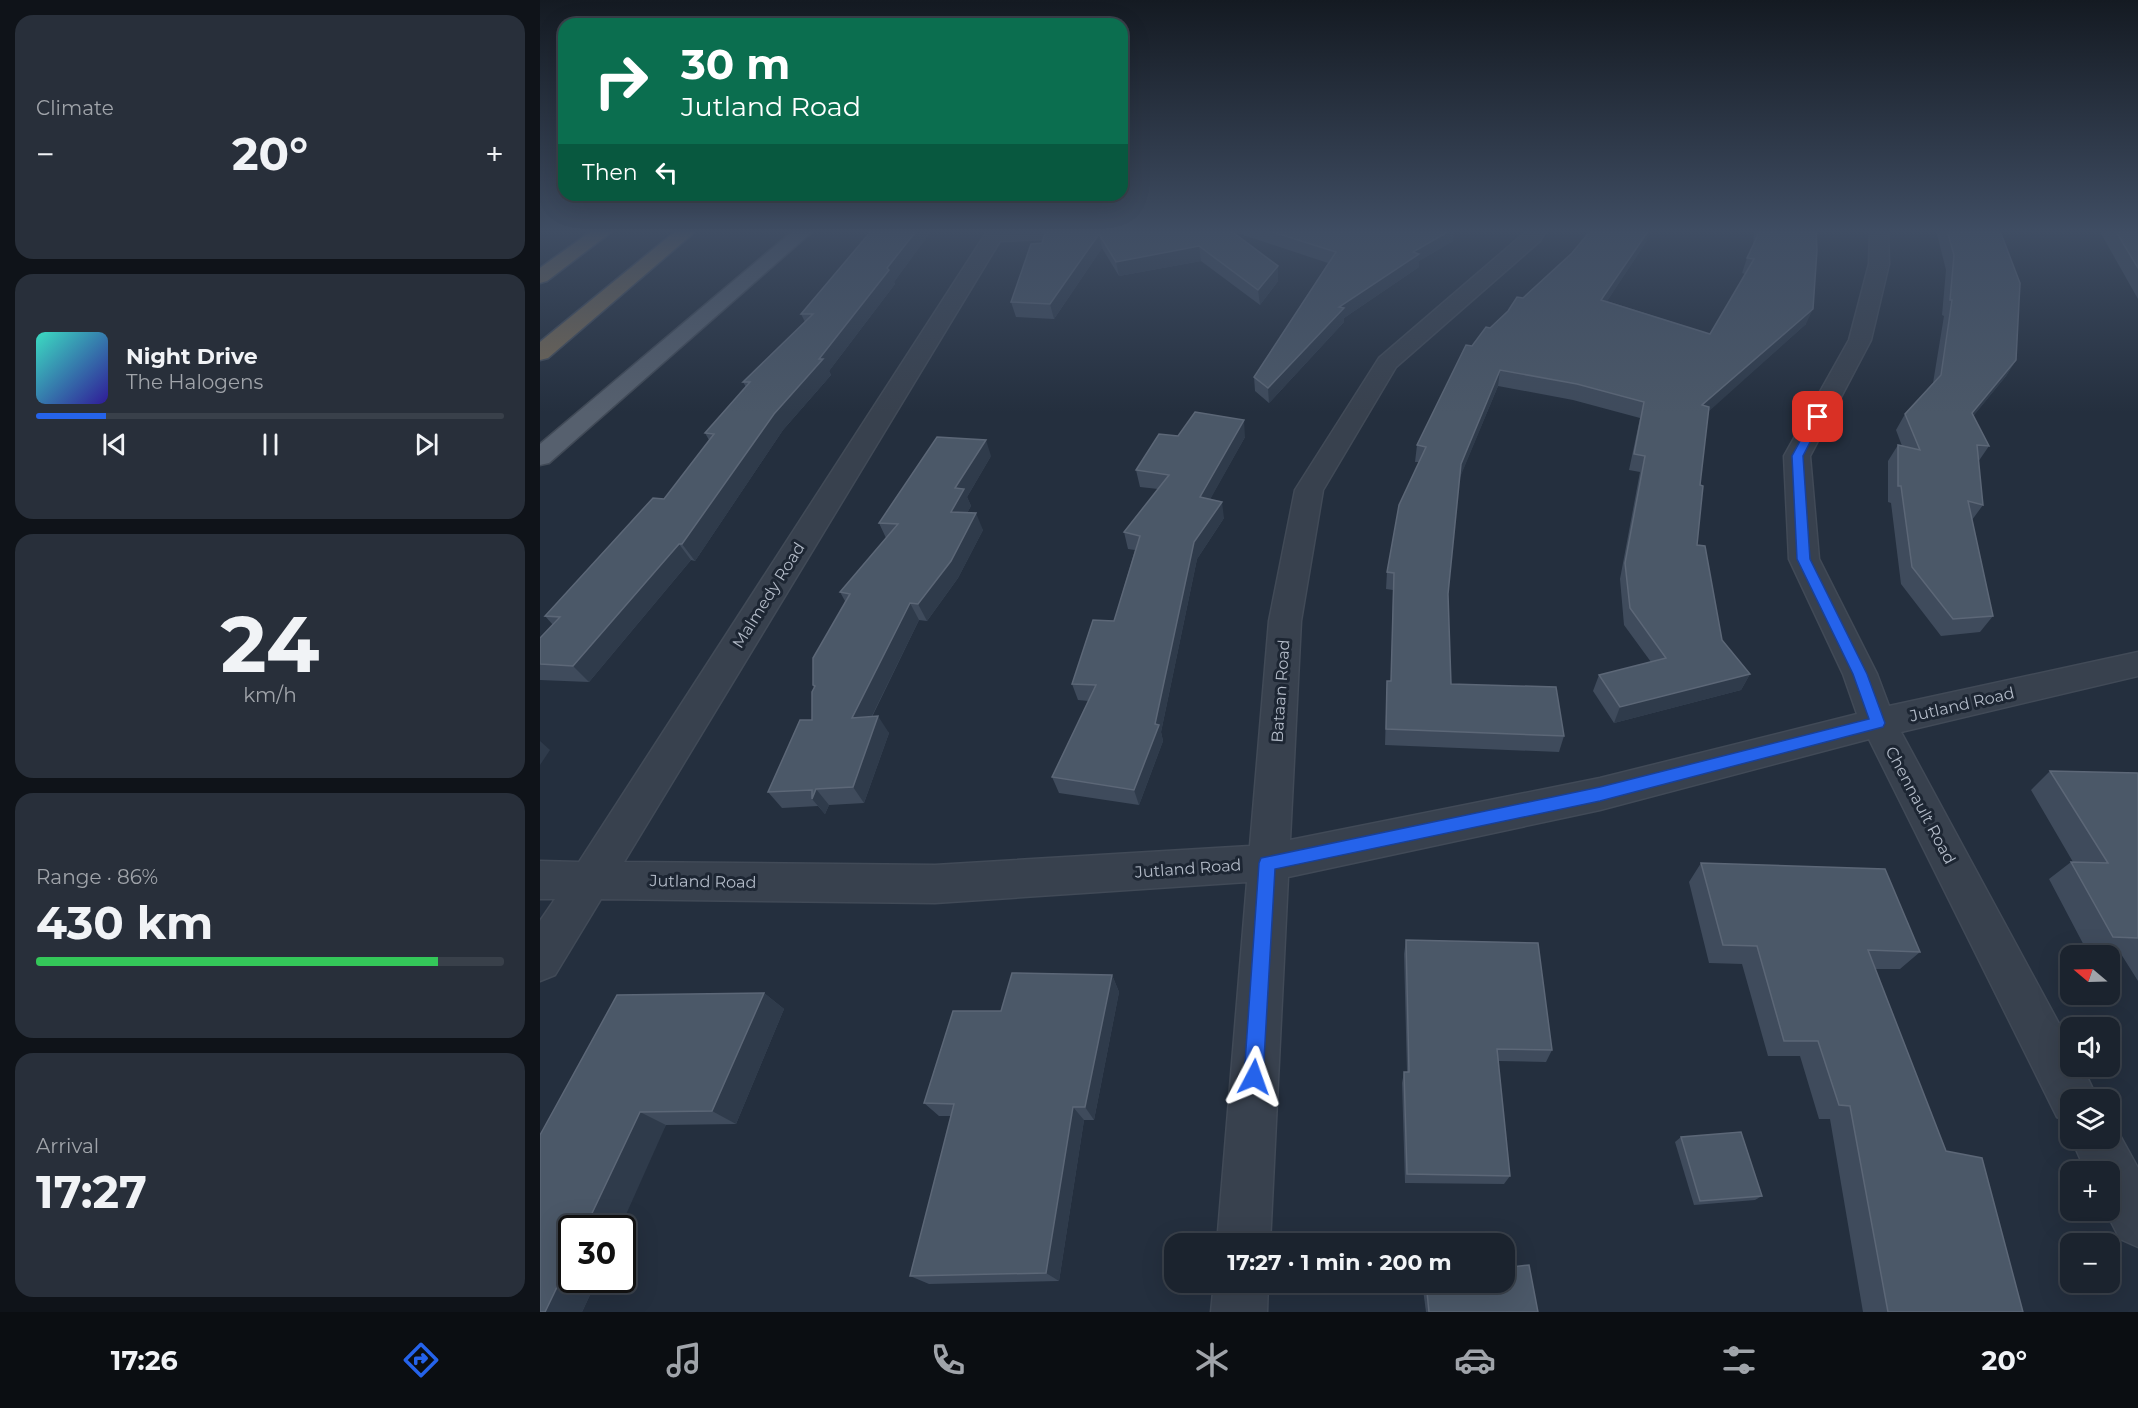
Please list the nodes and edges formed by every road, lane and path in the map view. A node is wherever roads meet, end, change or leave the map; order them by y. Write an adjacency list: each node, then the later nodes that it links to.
1 (615, 291): 6 (highway)
2 (734, 291): 7 (main road)
3 (958, 291): 11 (street, Malmedy Road)
4 (1470, 291): 10 (street, Bataan Road)
5 (1872, 291): 9 (street, Chennault Road)
6 (540, 354)
7 (540, 457)
8 (2138, 664): 9 (street, Jutland Road)
9 (1878, 723): 10 (street, Jutland Road); 14 (street, Chennault Road)
10 (1267, 863): 11 (street, Jutland Road); 17 (street, Bataan Road)
11 (591, 879): 12 (street, Jutland Road); 13 (street, Malmedy Road)
12 (540, 880)
13 (540, 960)
14 (2068, 1089)
15 (2101, 1149): 16 (street)
16 (2138, 1221)
17 (1244, 1233)
18 (1240, 1293): 19 (street)
19 (1239, 1312)

